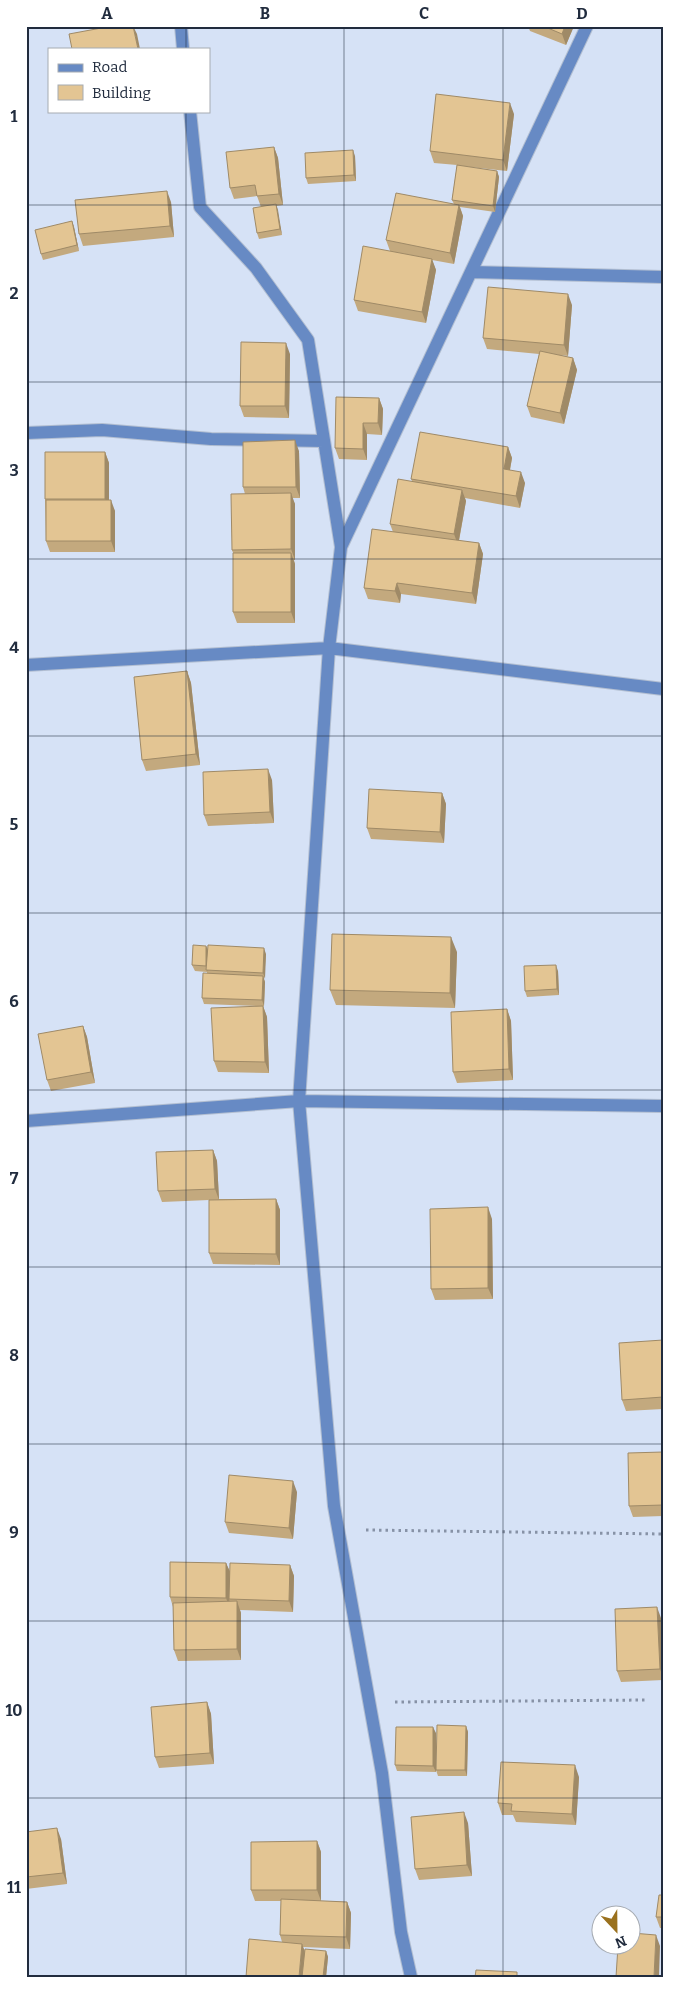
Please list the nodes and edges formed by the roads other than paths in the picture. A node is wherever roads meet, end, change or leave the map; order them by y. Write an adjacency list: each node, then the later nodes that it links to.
1 (181, 26): 3 (street)
2 (587, 26): 5 (street)
3 (183, 48)
4 (190, 112): 8 (street)
5 (471, 272): 6 (street); 9 (street)
6 (663, 277)
7 (26, 433): 8 (street)
8 (324, 441): 9 (street)
9 (340, 547): 10 (street)
10 (329, 648): 11 (street); 12 (street); 13 (street)
11 (26, 665)
12 (663, 689)
13 (299, 1101): 14 (street); 15 (street); 16 (street)
14 (663, 1106)
15 (26, 1121)
16 (411, 1977)

